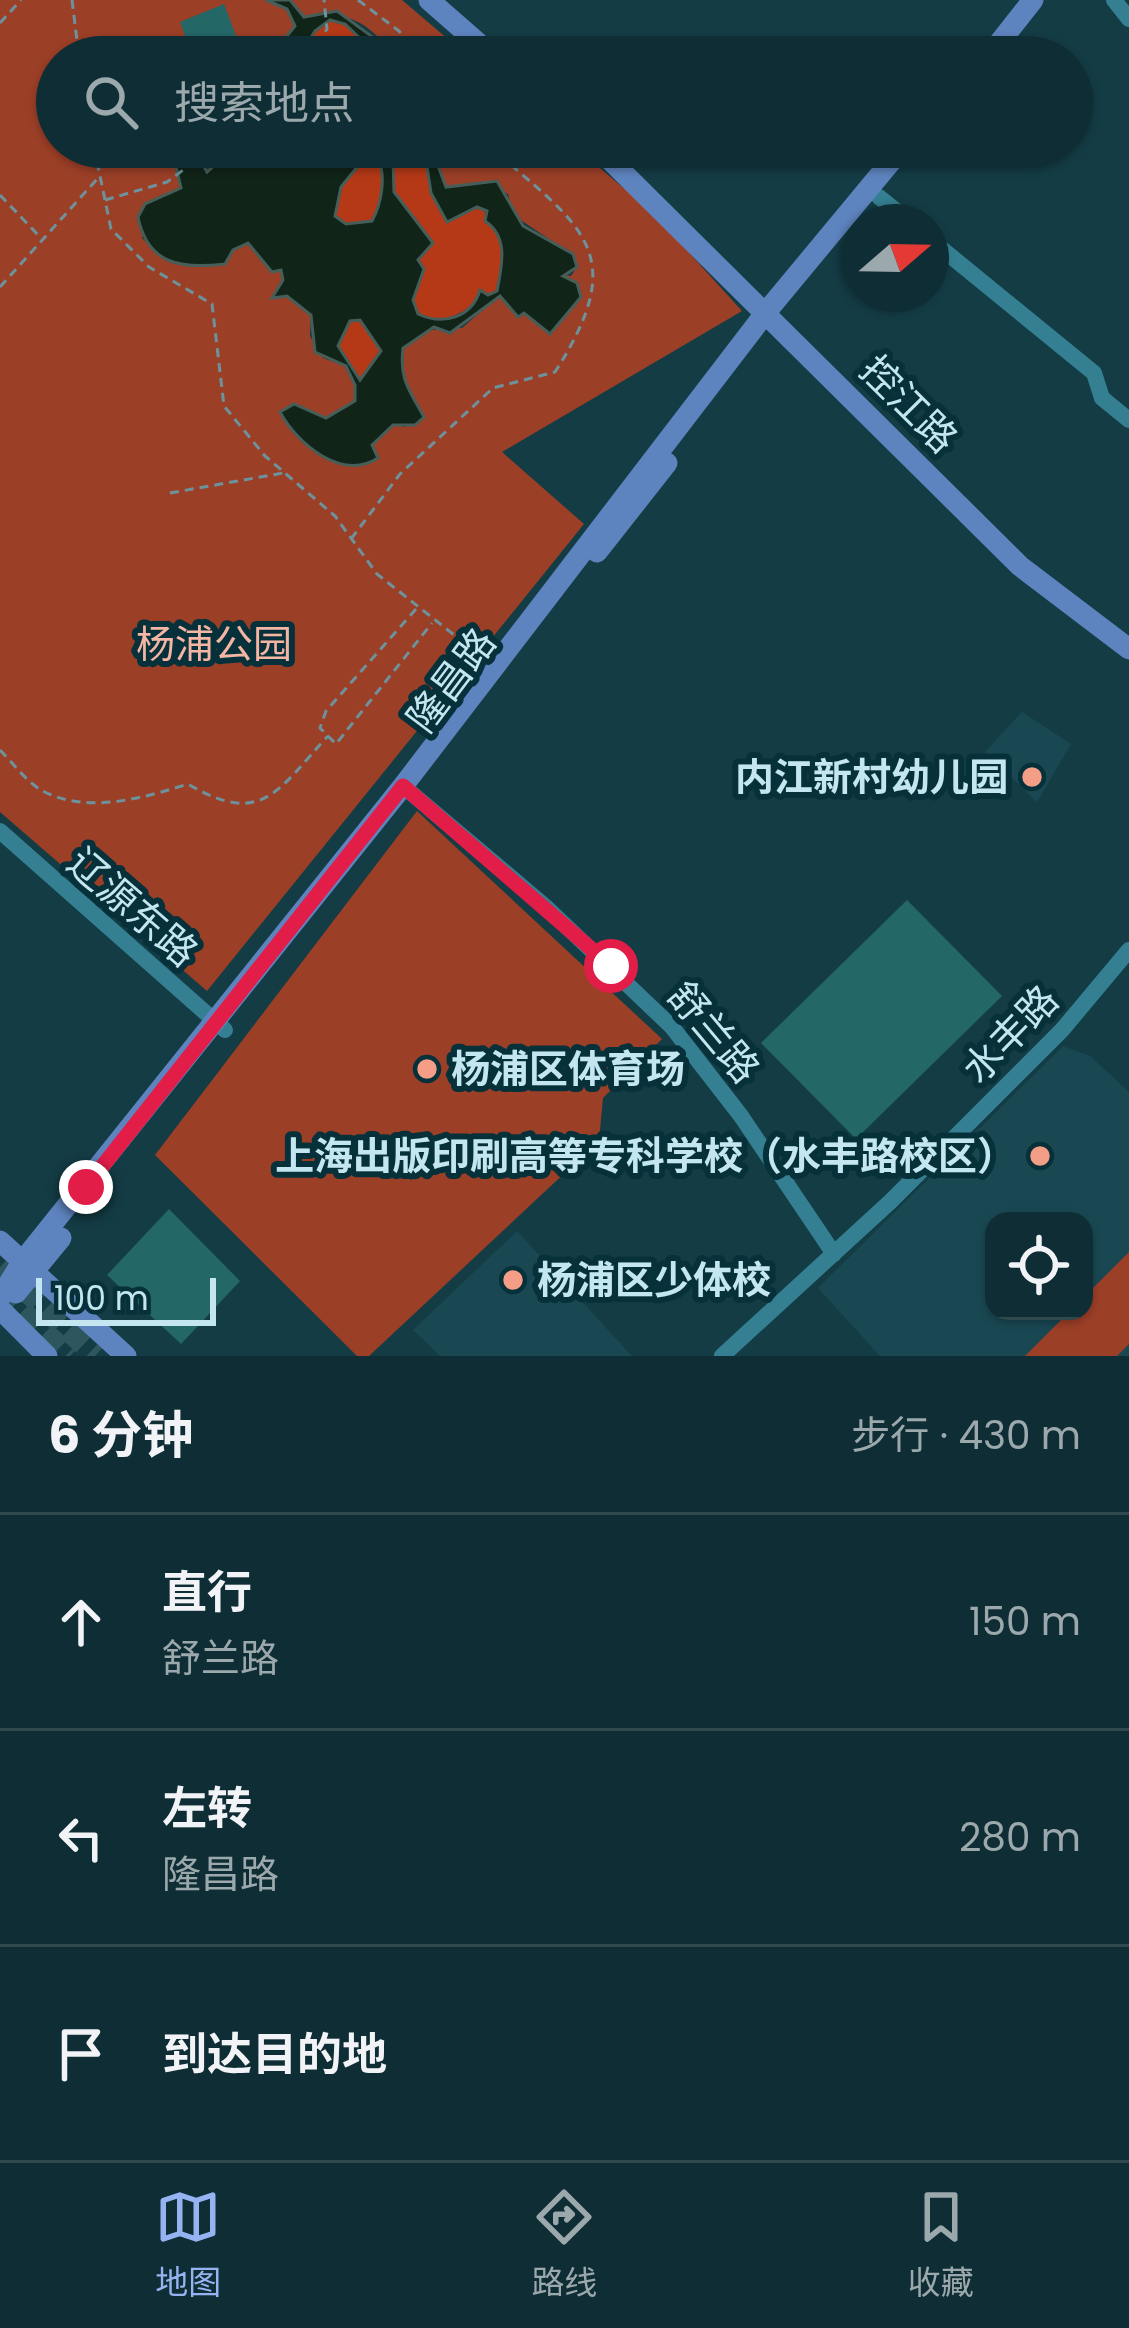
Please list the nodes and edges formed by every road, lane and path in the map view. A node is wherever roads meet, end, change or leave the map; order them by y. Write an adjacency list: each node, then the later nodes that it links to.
1 (21, 0): 10 (path)
2 (72, 0): 11 (path)
3 (324, 0): 12 (path)
4 (358, 0): 13 (path)
5 (428, 0): 14 (main road)
6 (1016, 0): 15 (main road)
7 (1033, 0): 16 (main road)
8 (1114, 0): 9 (street)
9 (1129, 19)
10 (0, 23)
11 (77, 36)
12 (322, 36)
13 (402, 36)
14 (470, 36)
15 (989, 36)
16 (1005, 36)
17 (98, 168): 23 (path)
18 (187, 168): 26 (path)
19 (512, 168): 37 (path)
20 (619, 168): 33 (main road, 控江路)
21 (887, 168): 33 (main road)
22 (902, 168): 25 (main road)
23 (100, 176): 26 (path); 29 (path)
24 (0, 195): 29 (path)
25 (879, 197): 27 (main road); 28 (street)
26 (105, 200): 35 (path)
27 (873, 204)
28 (888, 204)
29 (41, 238): 32 (path)
30 (841, 241): 33 (main road)
31 (949, 255): 34 (street)
32 (0, 287)
33 (772, 316): 40 (main road, 控江路); 41 (main road, 隆昌路); 44 (main road, 隆昌路)
34 (1129, 420)
35 (284, 472): 36 (path); 37 (path)
36 (170, 493)
37 (351, 539): 38 (path)
38 (418, 608): 39 (path); 42 (path)
39 (434, 621): 41 (path); 42 (path)
40 (1129, 649)
41 (494, 666): 44 (main road, 隆昌路)
42 (328, 736): 43 (path)
43 (0, 750)
44 (408, 789): 47 (main road, 隆昌路); 49 (street, 舒兰路)
45 (0, 831): 47 (street, 辽源东路)
46 (1129, 950): 49 (street, 水丰路)
47 (220, 1026): 50 (main road, 隆昌路)
48 (0, 1241): 50 (main road)
49 (834, 1254): 54 (street, 水丰路)
50 (27, 1268): 51 (main road, 隆昌路); 53 (main road)
51 (0, 1303): 52 (main road)
52 (47, 1356)
53 (126, 1356)
54 (722, 1356)

